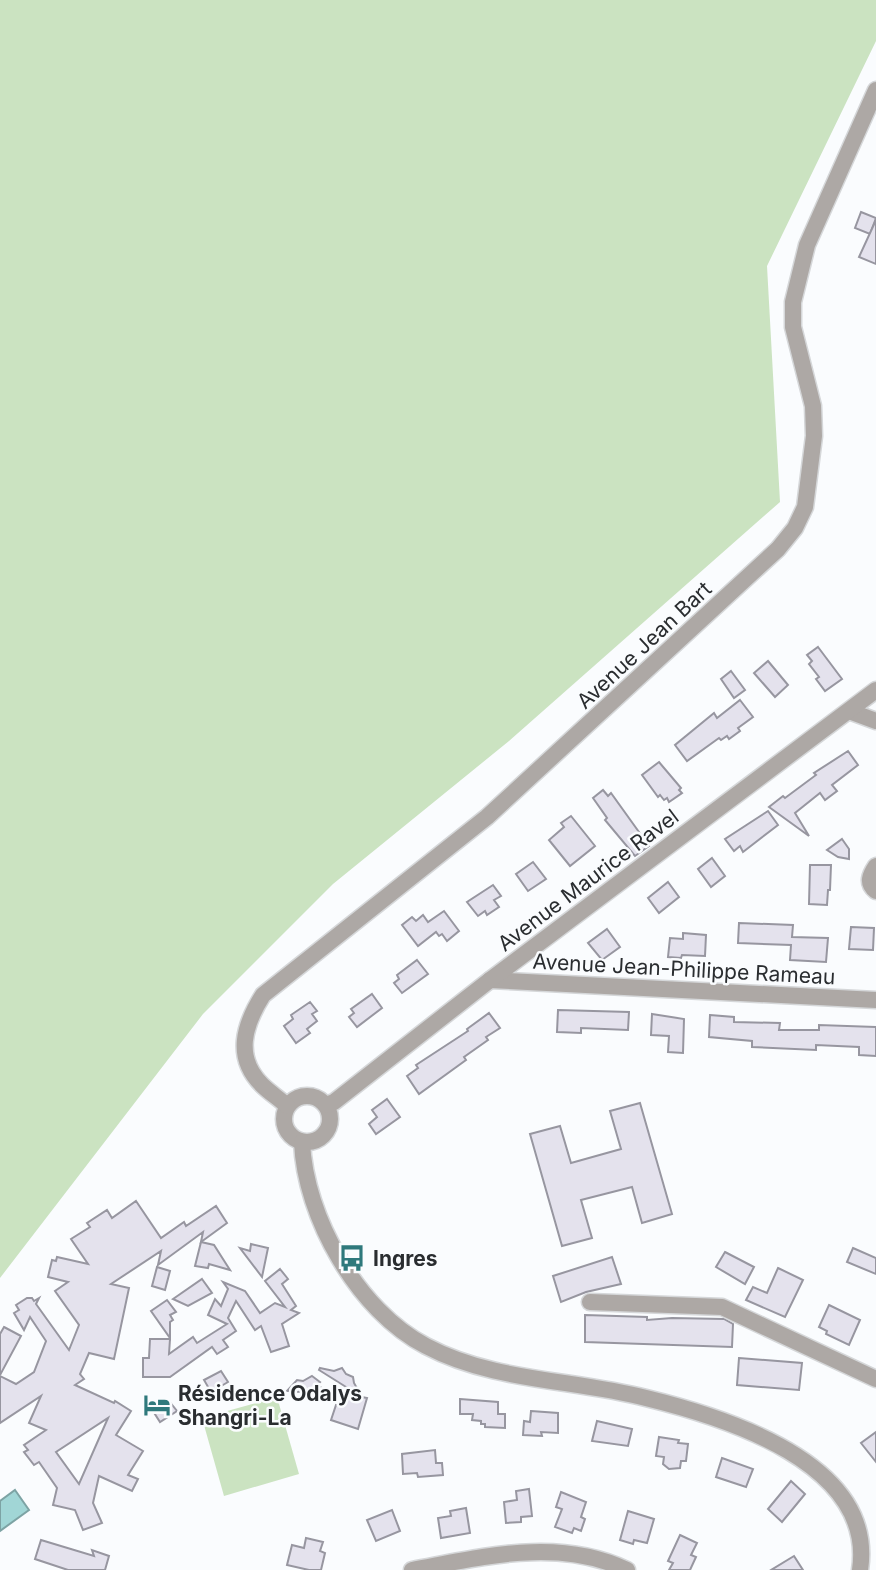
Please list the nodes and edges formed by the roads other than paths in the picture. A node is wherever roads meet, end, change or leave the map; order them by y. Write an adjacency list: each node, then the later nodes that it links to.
1 (876, 90): 10 (street, Avenue Jean Bart)
2 (876, 690): 3 (street, Avenue Maurice Ravel)
3 (849, 711): 4 (street); 7 (street, Avenue Maurice Ravel)
4 (876, 721)
5 (876, 866): 6 (street)
6 (876, 891)
7 (490, 980): 8 (street, Avenue Jean-Philippe Rameau); 9 (street, Avenue Maurice Ravel)
8 (876, 1000)
9 (327, 1105): 10 (street); 11 (street)
10 (288, 1106): 11 (street)
11 (302, 1142): 16 (street)
12 (590, 1302): 13 (street)
13 (876, 1379)
14 (412, 1570): 15 (street)
15 (626, 1570)
16 (860, 1570)

